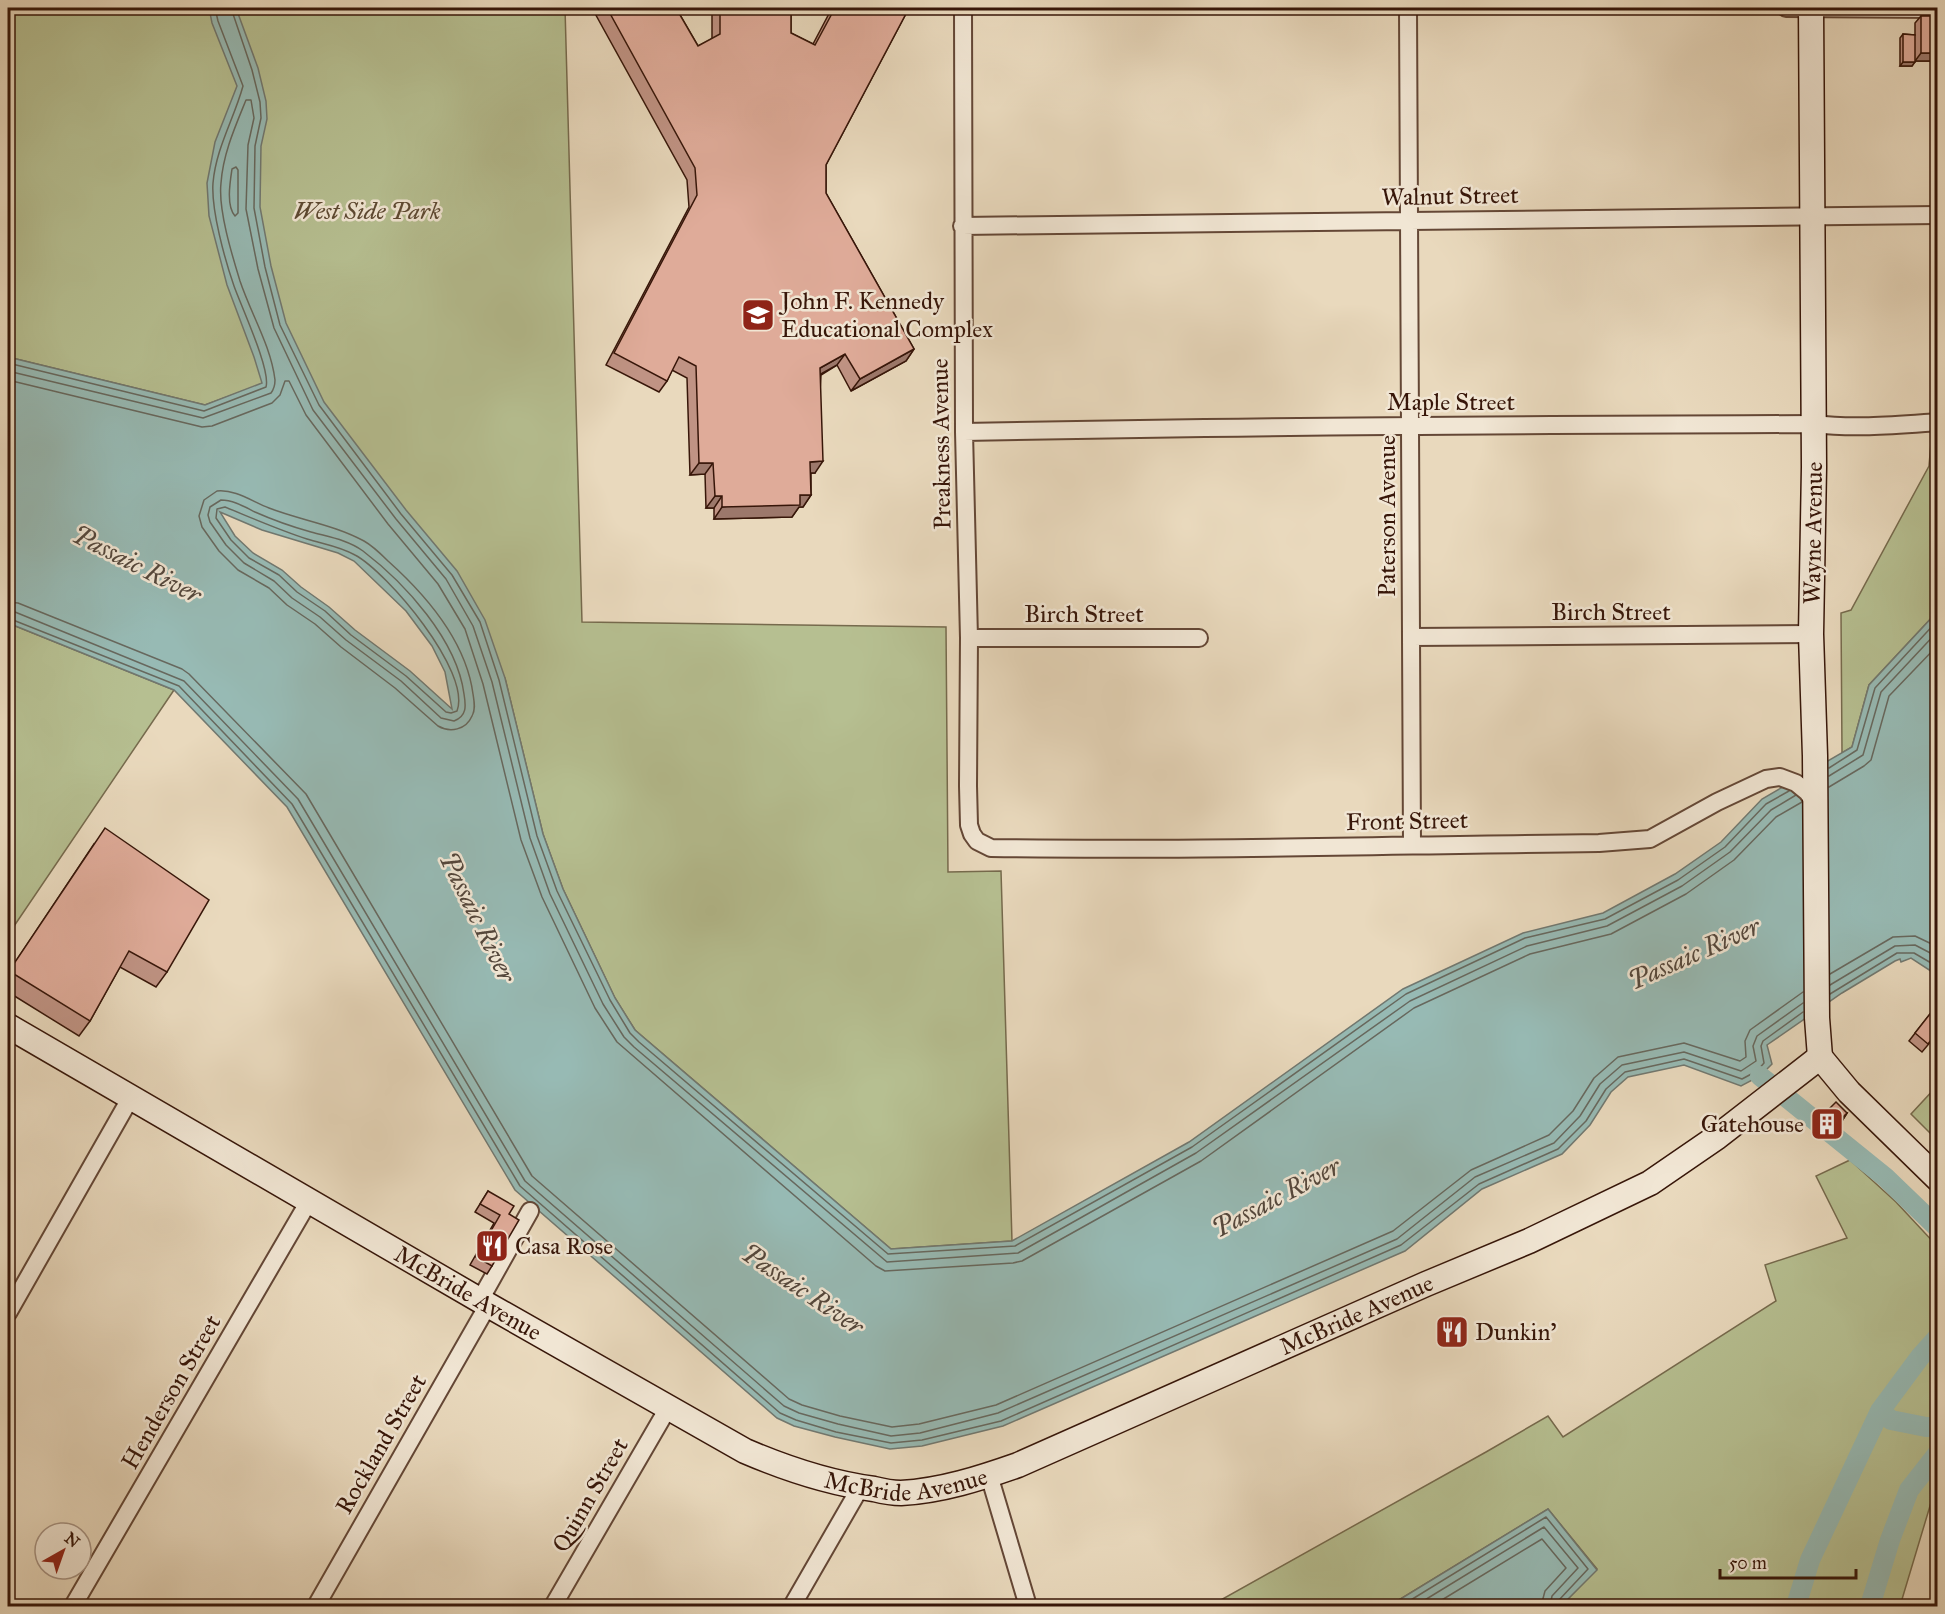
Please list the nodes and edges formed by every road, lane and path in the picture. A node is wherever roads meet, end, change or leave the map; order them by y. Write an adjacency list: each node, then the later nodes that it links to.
1 (963, 8): 9 (street, Preakness Avenue)
2 (1408, 8): 8 (street, Paterson Avenue)
3 (1786, 8): 4 (street)
4 (1810, 8): 5 (street); 7 (main road, Wayne Avenue)
5 (1938, 9)
6 (1938, 215): 7 (street, Walnut Street)
7 (1812, 217): 8 (street, Walnut Street); 11 (main road, Wayne Avenue)
8 (1409, 221): 9 (street, Walnut Street); 12 (street, Paterson Avenue)
9 (963, 226): 13 (street, Preakness Avenue)
10 (1938, 422): 11 (street, Maple Street)
11 (1814, 424): 12 (street, Maple Street); 14 (main road, Wayne Avenue)
12 (1411, 426): 13 (street, Maple Street); 15 (street, Paterson Avenue)
13 (964, 432): 16 (street, Preakness Avenue)
14 (1811, 634): 15 (street, Birch Street); 18 (main road, Wayne Avenue)
15 (1411, 637): 20 (street, Paterson Avenue)
16 (969, 638): 17 (street, Birch Street); 19 (street, Preakness Avenue)
17 (1198, 638)
18 (1815, 803): 20 (street, Front Street); 22 (main road, Wayne Avenue)
19 (977, 841): 20 (street, Front Street)
20 (1412, 845)
21 (8, 1026): 23 (main road, McBride Avenue)
22 (1820, 1057): 24 (main road); 30 (main road, McBride Avenue)
23 (131, 1097): 25 (main road, McBride Avenue); 28 (street)
24 (1938, 1179)
25 (309, 1201): 27 (main road, McBride Avenue); 32 (street, Henderson Street)
26 (530, 1210): 27 (street, Rockland Street)
27 (484, 1302): 29 (main road, McBride Avenue); 33 (street, Rockland Street)
28 (8, 1313)
29 (668, 1408): 31 (main road, McBride Avenue); 34 (street, Quinn Street)
30 (989, 1475): 31 (main road, McBride Avenue); 36 (street)
31 (860, 1488): 35 (street)
32 (73, 1606)
33 (316, 1606)
34 (553, 1606)
35 (792, 1606)
36 (1028, 1606)

